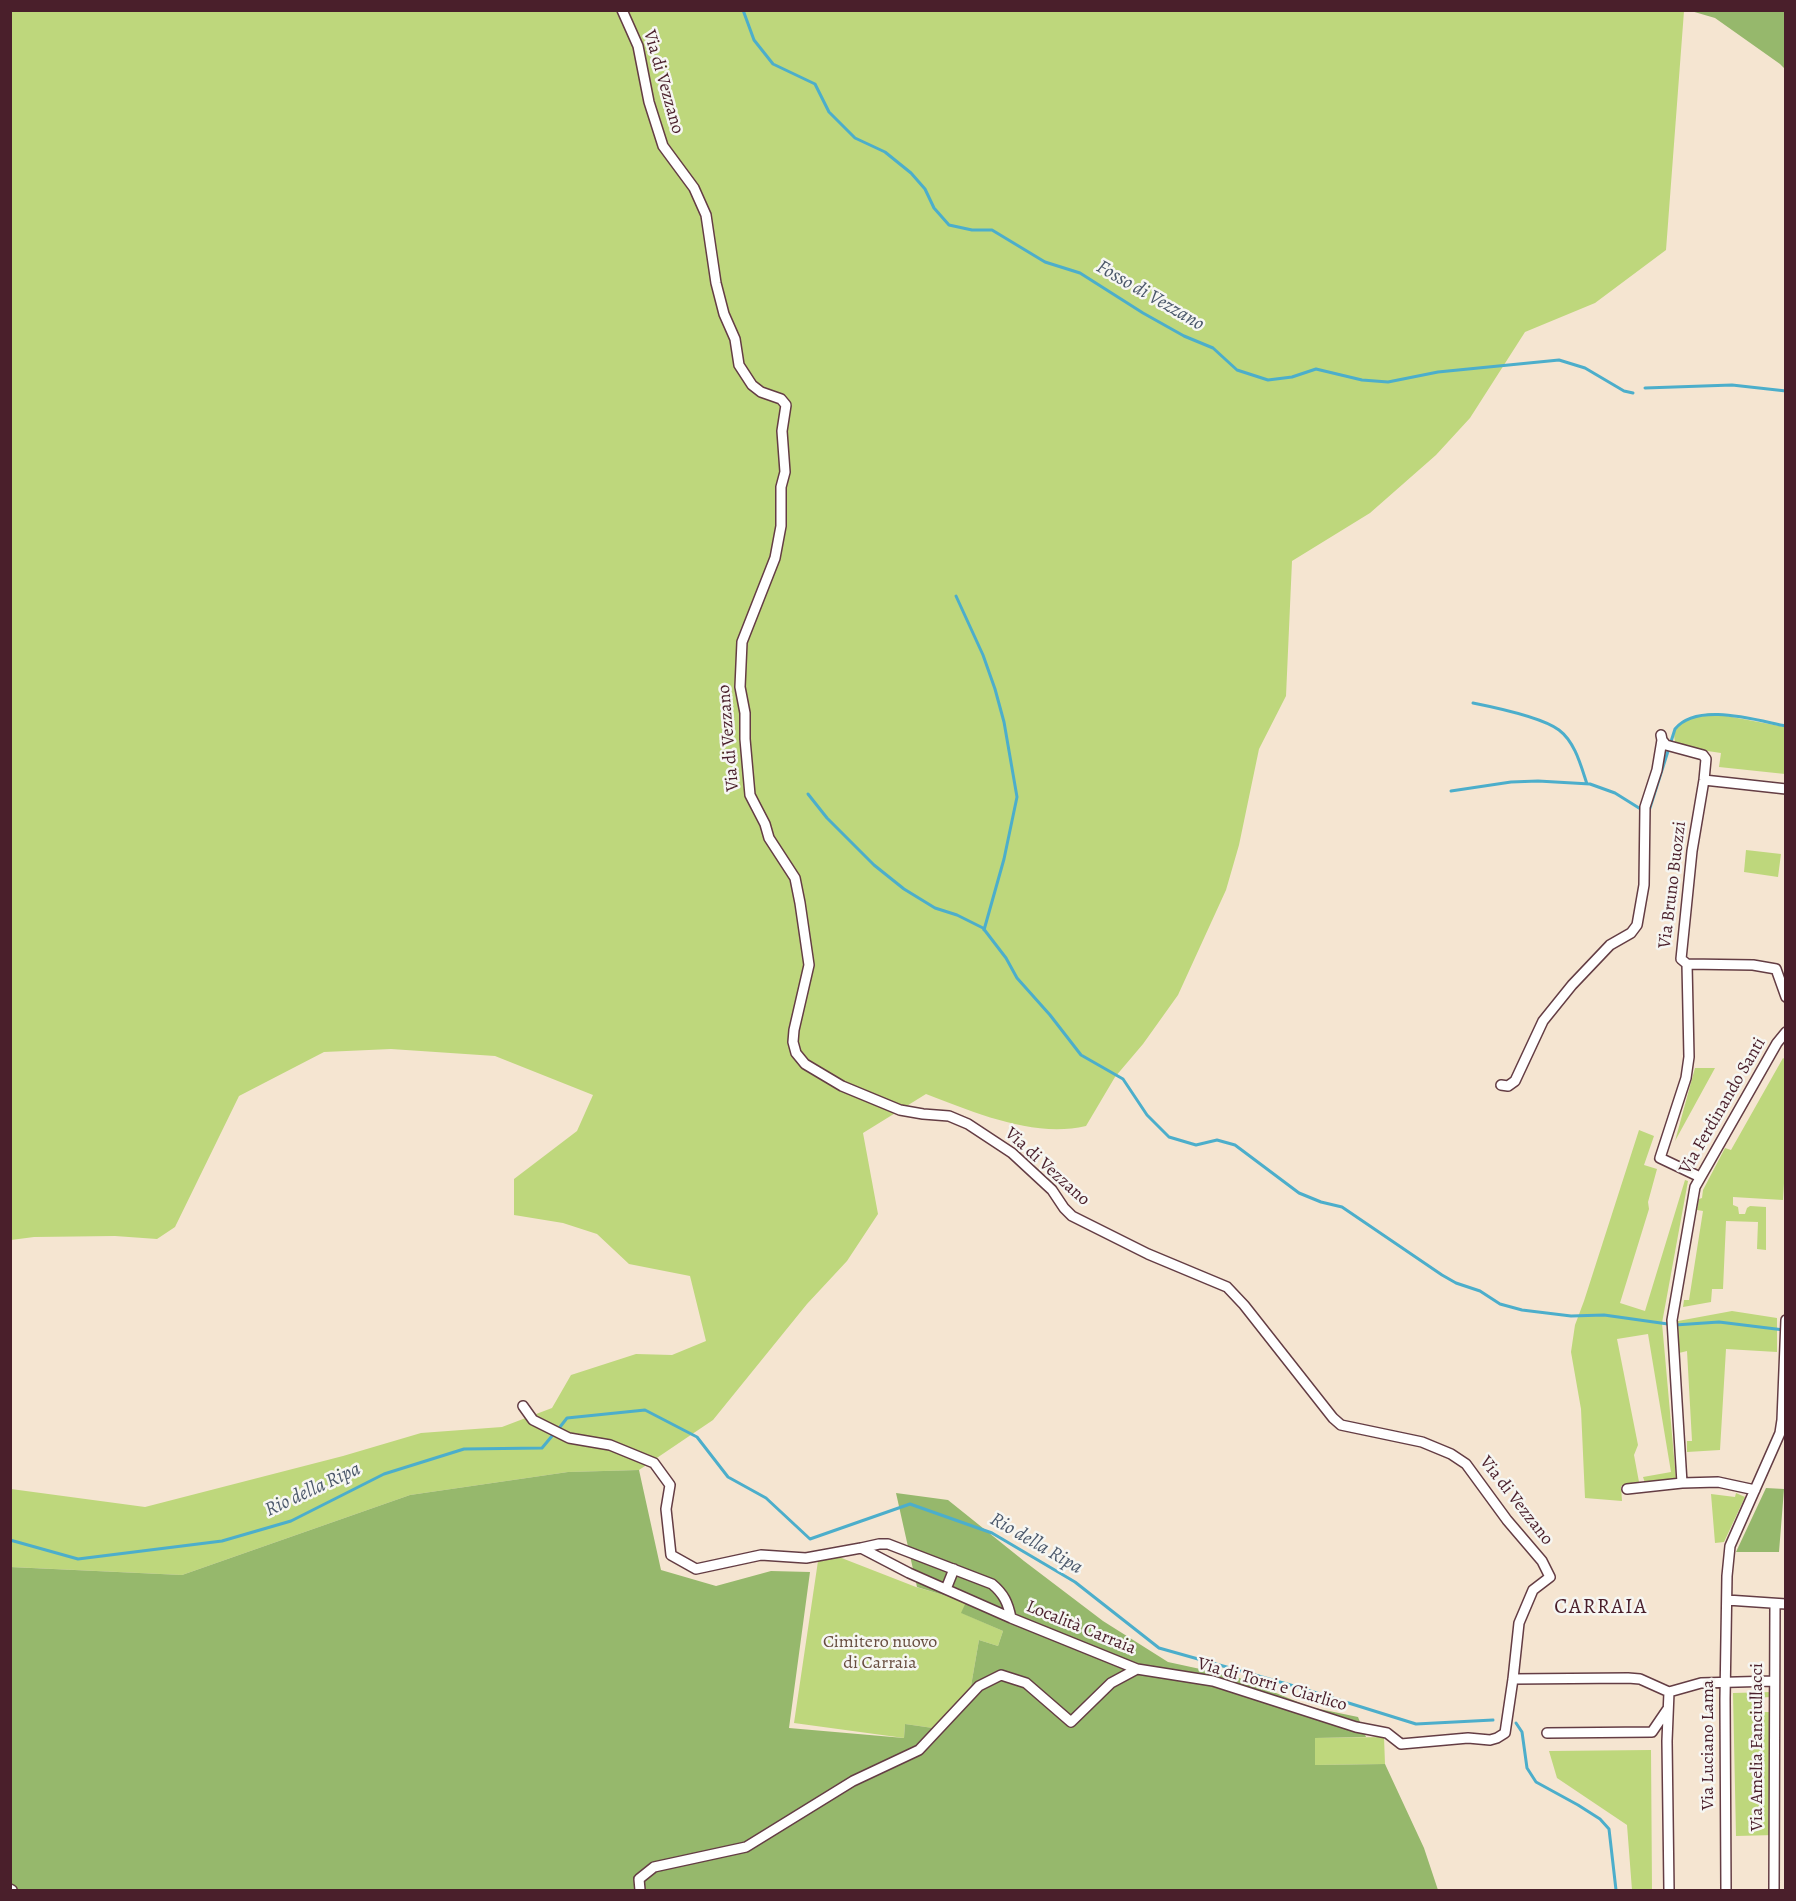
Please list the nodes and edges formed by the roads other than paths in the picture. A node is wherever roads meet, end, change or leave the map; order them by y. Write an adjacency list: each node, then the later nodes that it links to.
1 (622, 10): 18 (street, Via di Vezzano)
2 (1704, 780): 3 (street); 4 (street, Via Bruno Buozzi); 7 (street, Via Bruno Buozzi)
3 (1785, 789)
4 (1687, 964): 5 (street); 8 (street, Via Bruno Buozzi)
5 (1785, 997)
6 (1785, 1032): 8 (street, Via Ferdinando Santi)
7 (1501, 1085)
8 (1700, 1177): 13 (street, Via Ferdinando Santi)
9 (1785, 1320): 10 (street, Via Luciano Lama)
10 (1785, 1326): 11 (street, Via Luciano Lama)
11 (1785, 1343): 15 (street, Via Luciano Lama)
12 (523, 1406): 16 (street, Località Carraia)
13 (1682, 1483): 14 (street); 15 (street)
14 (1627, 1489)
15 (1755, 1490): 20 (street, Via Luciano Lama)
16 (861, 1548): 17 (street, Località Carraia); 19 (street, Località Carraia)
17 (954, 1569): 19 (street); 23 (street, Località Carraia)
18 (1550, 1576): 25 (street, Via di Torri e Ciarlico)
19 (946, 1589): 23 (street, Località Carraia)
20 (1727, 1600): 21 (street); 26 (street, Via Luciano Lama)
21 (1775, 1604): 22 (street); 27 (street, Via Amelia Fanciullacci)
22 (1785, 1604)
23 (1011, 1618): 24 (street, Località Carraia)
24 (1137, 1669): 25 (street, Via di Torri e Ciarlico); 33 (street)
25 (1513, 1679): 28 (street)
26 (1725, 1681): 27 (street); 28 (street); 35 (street, Via Luciano Lama)
27 (1774, 1681): 36 (street, Via Amelia Fanciullacci)
28 (1669, 1692): 29 (street)
29 (1668, 1709): 30 (street); 32 (street)
30 (1652, 1732): 31 (street); 32 (street)
31 (1547, 1733)
32 (1667, 1741): 34 (street)
33 (640, 1890)
34 (1669, 1890)
35 (1726, 1890)
36 (1774, 1890)

